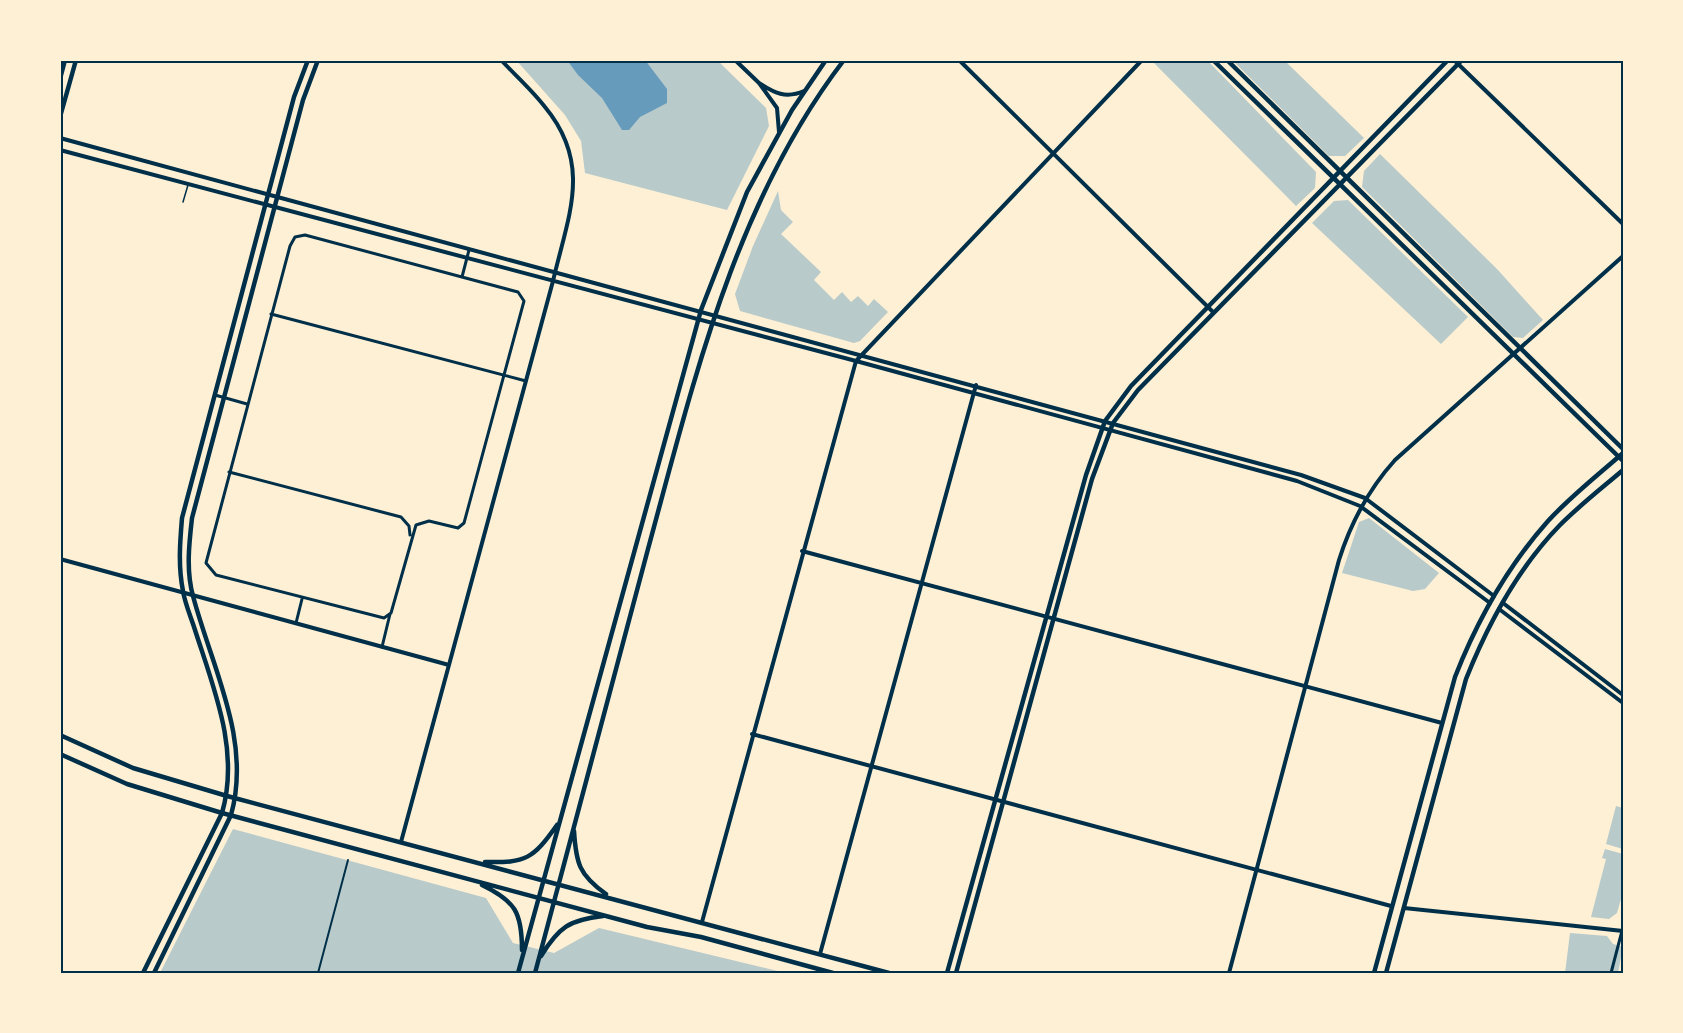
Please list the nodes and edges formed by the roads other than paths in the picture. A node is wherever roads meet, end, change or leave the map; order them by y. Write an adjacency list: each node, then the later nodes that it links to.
1 (65, 60): 15 (main road)
2 (76, 60): 18 (main road)
3 (308, 60): 28 (main road)
4 (318, 60): 29 (main road)
5 (501, 60): 37 (street)
6 (735, 60): 16 (street)
7 (826, 60): 17 (main road)
8 (844, 60): 44 (main road)
9 (959, 60): 22 (street)
10 (1142, 60): 22 (street)
11 (1212, 60): 24 (main road)
12 (1227, 60): 23 (main road)
13 (1448, 60): 23 (main road)
14 (1458, 61): 25 (main road); 33 (street)
15 (60, 79)
16 (759, 83): 17 (street); 19 (street)
17 (805, 91): 19 (main road)
18 (60, 117)
19 (779, 134): 41 (main road)
20 (60, 138): 28 (street)
21 (60, 150): 26 (street)
22 (1052, 153): 40 (street); 48 (street)
23 (1340, 171): 24 (main road); 25 (main road)
24 (1333, 178): 27 (main road); 40 (main road)
25 (1346, 178): 27 (main road); 47 (main road)
26 (188, 184): 30 (lane); 31 (street)
27 (1340, 185): 42 (main road); 49 (main road)
28 (268, 195): 29 (street); 31 (main road)
29 (277, 197): 32 (main road); 34 (street)
30 (183, 202)
31 (266, 204): 32 (street); 55 (main road)
32 (275, 207): 36 (street); 56 (main road)
33 (1623, 224)
34 (469, 250): 36 (street); 37 (street)
35 (1623, 255): 47 (street)
36 (467, 258): 38 (street); 39 (street)
37 (555, 273): 39 (street); 41 (street)
38 (462, 277): 43 (street); 51 (street)
39 (553, 281): 45 (street); 52 (street)
40 (1208, 308): 42 (street); 58 (main road)
41 (701, 310): 44 (street); 45 (main road)
42 (1213, 312): 59 (main road)
43 (271, 314): 51 (street); 57 (street)
44 (714, 314): 46 (main road); 48 (street)
45 (698, 320): 46 (street); 98 (main road)
46 (711, 324): 50 (street); 99 (main road)
47 (1519, 348): 49 (street); 62 (main road)
48 (861, 354): 50 (street); 53 (street)
49 (1513, 355): 62 (main road); 65 (street)
50 (856, 361): 54 (street); 68 (street)
51 (504, 375): 52 (street); 67 (street)
52 (526, 381): 83 (street)
53 (976, 385): 54 (street); 58 (street)
54 (974, 394): 60 (street); 70 (street)
55 (215, 395): 56 (street); 71 (main road)
56 (224, 397): 57 (street); 72 (main road)
57 (247, 404): 64 (street)
58 (1105, 421): 59 (street); 60 (main road)
59 (1113, 423): 61 (main road); 65 (street)
60 (1102, 429): 61 (street); 79 (main road)
61 (1110, 431): 66 (street); 80 (main road)
62 (1622, 455): 73 (main road)
63 (1623, 470): 76 (main road)
64 (229, 472): 67 (street); 74 (street)
65 (1365, 498): 66 (street); 73 (street)
66 (1360, 506): 75 (street); 84 (street)
67 (410, 540): 78 (street)
68 (802, 551): 70 (street); 88 (street)
69 (60, 559): 71 (street)
70 (922, 582): 79 (street); 91 (street)
71 (183, 592): 72 (street); 92 (main road)
72 (193, 594): 81 (street); 93 (main road)
73 (1494, 596): 75 (main road)
74 (302, 598): 78 (street); 81 (street)
75 (1490, 603): 87 (main road)
76 (1503, 603): 77 (main road); 85 (street)
77 (1498, 609): 86 (street); 111 (main road)
78 (391, 613): 82 (street)
79 (1047, 615): 80 (street); 94 (main road)
80 (1054, 616): 84 (street); 95 (main road)
81 (296, 623): 82 (street)
82 (382, 646): 83 (street)
83 (449, 665): 100 (street)
84 (1307, 685): 87 (street); 103 (street)
85 (1623, 695)
86 (1623, 704)
87 (1442, 723): 110 (main road)
88 (752, 734): 91 (street); 113 (street)
89 (60, 735): 92 (main road)
90 (60, 754): 96 (main road)
91 (872, 766): 94 (street); 115 (street)
92 (227, 796): 93 (main road); 96 (main road)
93 (236, 799): 97 (main road); 100 (main road)
94 (995, 800): 95 (street); 125 (main road)
95 (1003, 802): 103 (street); 126 (main road)
96 (222, 813): 97 (main road); 118 (main road)
97 (231, 815): 105 (main road); 119 (main road)
98 (560, 821): 102 (main road); 104 (main road)
99 (574, 824): 106 (main road); 108 (main road)
100 (401, 842): 102 (main road)
101 (348, 860): 120 (street)
102 (476, 862): 104 (main road)
103 (1257, 870): 110 (street); 127 (street)
104 (544, 879): 106 (main road); 107 (main road)
105 (471, 880): 107 (main road); 116 (main road)
106 (558, 883): 108 (main road); 109 (main road)
107 (539, 897): 109 (main road); 116 (main road)
108 (611, 897): 113 (main road)
109 (553, 901): 112 (main road); 117 (main road)
110 (1391, 906): 128 (main road)
111 (1403, 908): 114 (street); 129 (main road)
112 (606, 916): 117 (main road); 123 (main road)
113 (702, 922): 115 (main road)
114 (1623, 929): 130 (street)
115 (820, 954): 124 (main road)
116 (522, 957): 121 (main road)
117 (538, 961): 122 (main road)
118 (143, 973)
119 (154, 973)
120 (318, 973)
121 (518, 973)
122 (535, 973)
123 (833, 973)
124 (889, 973)
125 (947, 973)
126 (956, 973)
127 (1229, 973)
128 (1374, 973)
129 (1386, 973)
130 (1611, 973)

